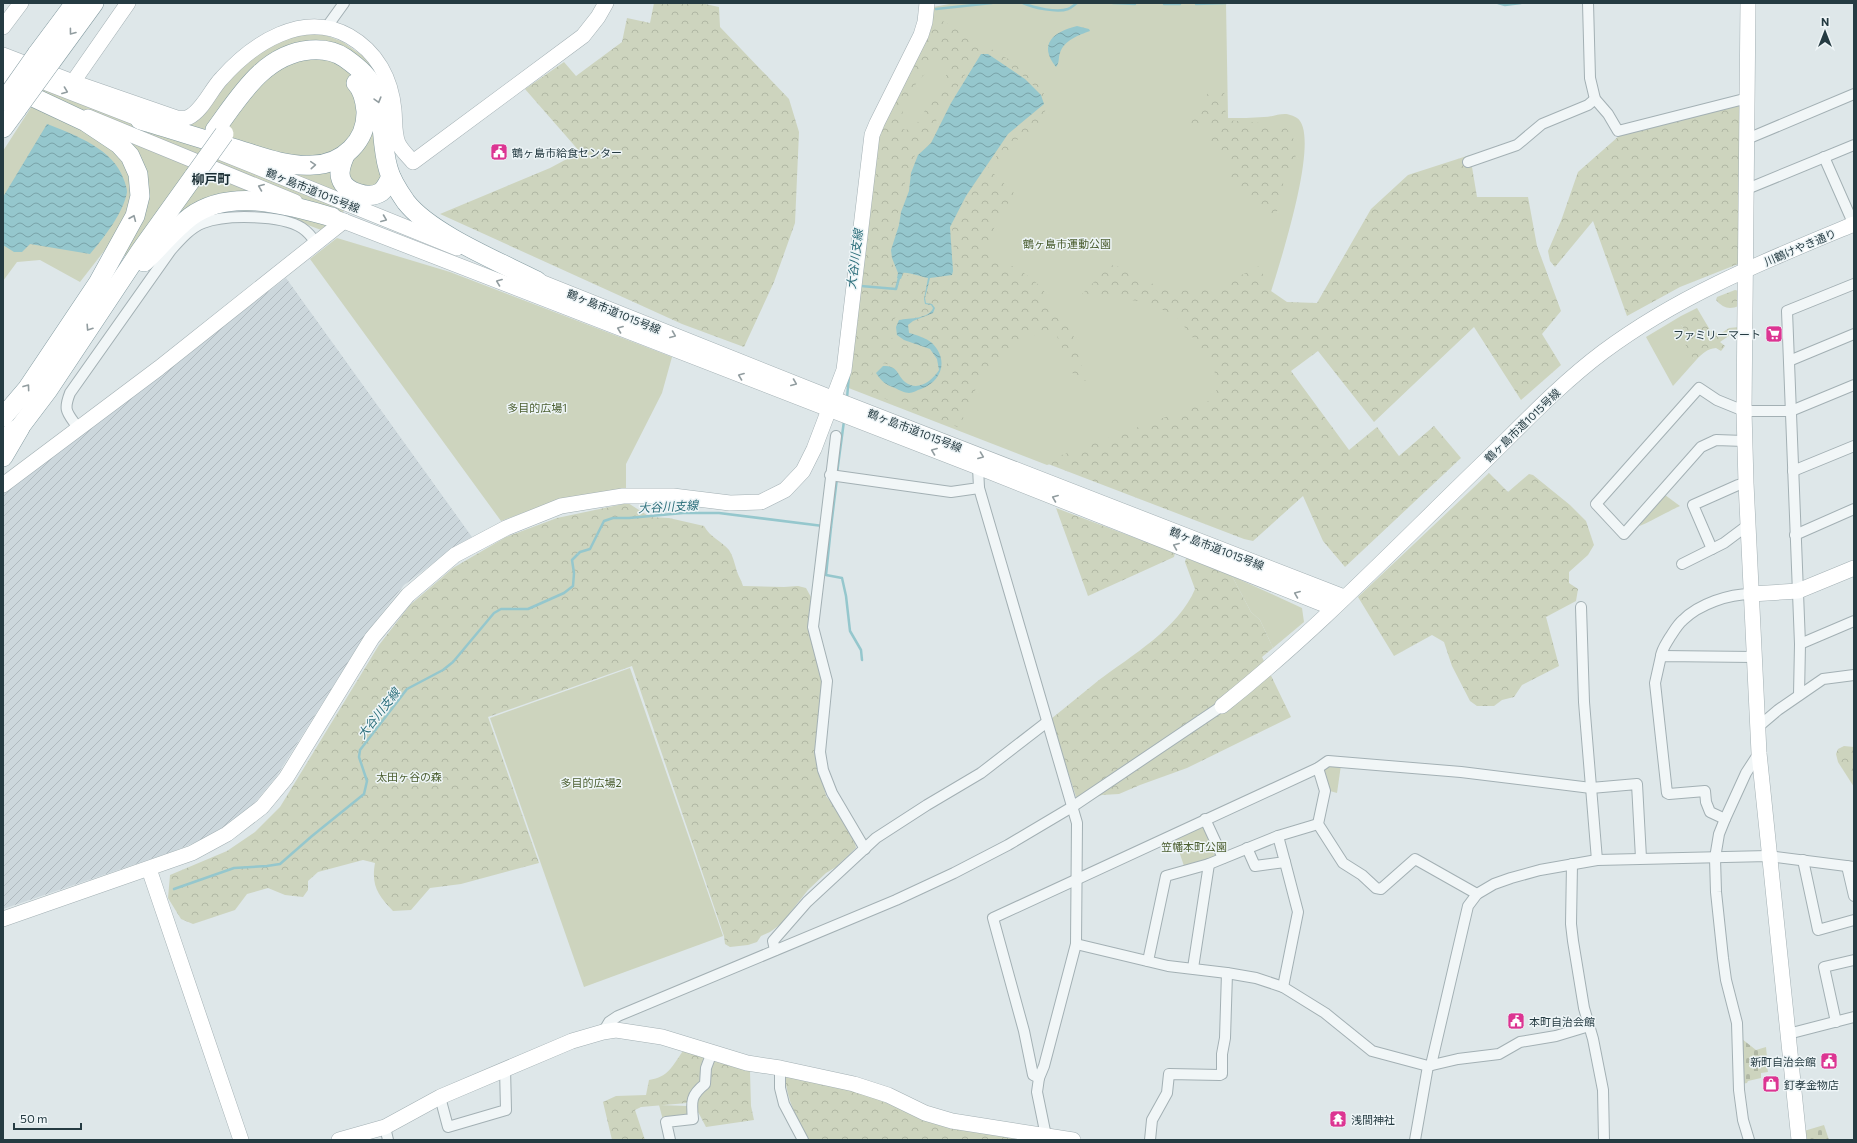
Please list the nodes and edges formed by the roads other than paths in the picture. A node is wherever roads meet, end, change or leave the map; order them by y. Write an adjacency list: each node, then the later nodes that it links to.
1 (21, 3): 10 (street)
2 (75, 3): 13 (highway)
3 (94, 3): 13 (highway, one-way to 13)
4 (128, 3): 15 (street)
5 (344, 3): 11 (street)
6 (606, 3): 11 (street)
7 (926, 3): 40 (street)
8 (1588, 3): 19 (street)
9 (1748, 3): 18 (street)
10 (3, 27)
11 (326, 28): 15 (street)
12 (3, 55): 15 (street)
13 (44, 58): 17 (highway, bridge)
14 (3, 66): 20 (street, 鶴ヶ島市道1015号線, one-way to 20)
15 (74, 82)
16 (1854, 94): 23 (street)
17 (6, 95): 21 (highway); 30 (street, 鶴ヶ島市道1015号線, one-way to 17); 36 (highway, one-way to 17)
18 (1748, 98): 19 (street); 23 (street)
19 (1595, 99): 27 (street)
20 (140, 120): 25 (highway, one-way to 25); 34 (street, 鶴ヶ島市道1015号線, one-way to 34)
21 (3, 128)
22 (220, 132): 25 (highway); 28 (highway, one-way to 28); 36 (highway, bridge)
23 (1747, 139): 29 (street)
24 (1854, 145): 26 (street)
25 (345, 155): 28 (highway)
26 (1824, 157): 29 (street); 31 (street)
27 (1468, 162)
28 (391, 177): 34 (highway)
29 (1747, 189): 33 (street)
30 (338, 219): 32 (street); 36 (highway); 40 (street, 鶴ヶ島市道1015号線, one-way to 30)
31 (1854, 224): 33 (street, 川鶴けやき通り)
32 (316, 243): 45 (street); 45 (street)
33 (1746, 270): 41 (street); 65 (street, 鶴ヶ島市道1015号線)
34 (537, 281): 40 (street, 鶴ヶ島市道1015号線, one-way to 40)
35 (1854, 284): 38 (street)
36 (104, 289): 43 (highway, one-way to 36); 44 (highway, one-way to 44)
37 (1854, 334): 38 (street)
38 (1789, 361): 42 (street)
39 (1854, 385): 42 (street)
40 (832, 405): 51 (street, 鶴ヶ島市道1015号線, one-way to 40); 65 (street, 鶴ヶ島市道1015号線, one-way to 65); 97 (street)
41 (1744, 411): 42 (street); 48 (street); 48 (street)
42 (1791, 411): 52 (street)
43 (4, 416)
44 (20, 427): 47 (highway); 50 (highway)
45 (78, 428): 55 (street)
46 (836, 436): 53 (street)
47 (3, 439)
48 (1744, 441): 54 (street)
49 (1854, 446): 52 (street)
50 (3, 457)
51 (978, 468): 56 (street); 67 (street, 鶴ヶ島市道1015号線, one-way to 51)
52 (1793, 471): 59 (street)
53 (830, 475): 56 (street); 86 (street)
54 (1746, 483): 58 (street); 60 (street)
55 (3, 485)
56 (979, 488): 75 (street)
57 (1854, 509): 59 (street)
58 (1748, 525): 60 (street); 64 (street)
59 (1794, 535): 63 (street)
60 (1712, 549): 61 (street)
61 (1682, 564)
62 (1854, 568): 63 (street)
63 (1798, 592): 64 (street); 69 (street)
64 (1751, 594): 70 (street); 71 (street)
65 (1344, 597): 67 (street)
66 (1581, 607): 79 (street)
67 (1333, 608): 74 (street)
68 (1854, 621): 69 (street)
69 (1800, 644): 73 (street)
70 (1661, 656): 71 (street); 82 (street)
71 (1754, 657): 76 (street)
72 (1854, 675): 73 (street)
73 (1799, 695): 76 (street)
74 (1222, 706): 80 (street)
75 (1047, 722): 80 (street); 86 (street)
76 (1758, 727): 77 (street)
77 (1758, 753): 82 (street); 87 (street)
78 (1318, 768): 79 (street); 81 (street); 83 (street)
79 (1591, 788): 89 (street); 91 (street)
80 (1072, 807): 98 (street); 104 (street)
81 (1205, 819): 88 (street); 98 (street)
82 (1724, 819): 90 (street)
83 (1318, 824): 84 (street); 99 (street)
84 (1278, 836): 85 (street); 93 (street)
85 (1247, 848): 88 (street); 93 (street)
86 (864, 849): 104 (street)
87 (1768, 856): 90 (street); 92 (street); 114 (street)
88 (1223, 858): 94 (street)
89 (1641, 858): 90 (street); 91 (street)
90 (1715, 858): 131 (street)
91 (1597, 860): 95 (street)
92 (1803, 860): 96 (street); 102 (street)
93 (1285, 862): 109 (street)
94 (1209, 864): 106 (street); 107 (street)
95 (1572, 864): 99 (street); 112 (street)
96 (1851, 867): 100 (street)
97 (149, 869): 101 (street); 123 (street)
98 (1076, 879): 103 (street); 119 (street)
99 (1477, 894): 116 (street)
100 (1854, 896)
101 (3, 919)
102 (1854, 920)
103 (1076, 944): 106 (street); 119 (street)
104 (776, 950): 113 (street)
105 (1854, 960): 111 (street)
106 (1148, 961): 107 (street)
107 (1193, 968): 108 (street)
108 (1227, 973): 109 (street); 128 (street)
109 (1283, 987): 116 (street)
110 (1854, 1017): 111 (street)
111 (1836, 1022): 114 (street)
112 (1589, 1026): 116 (street); 130 (street)
113 (603, 1032): 115 (street); 117 (street)
114 (1788, 1034): 132 (street)
115 (712, 1052): 118 (street); 125 (street)
116 (1430, 1066): 129 (street)
117 (505, 1068): 120 (street); 120 (street)
118 (780, 1068): 122 (street); 126 (street)
119 (1039, 1078): 122 (street)
120 (440, 1097): 121 (street)
121 (386, 1134): 124 (street)
122 (1051, 1138): 127 (street)
123 (241, 1140)
124 (339, 1140)
125 (670, 1140)
126 (803, 1140)
127 (1073, 1140)
128 (1150, 1140)
129 (1415, 1140)
130 (1604, 1140)
131 (1749, 1140)
132 (1799, 1140)

